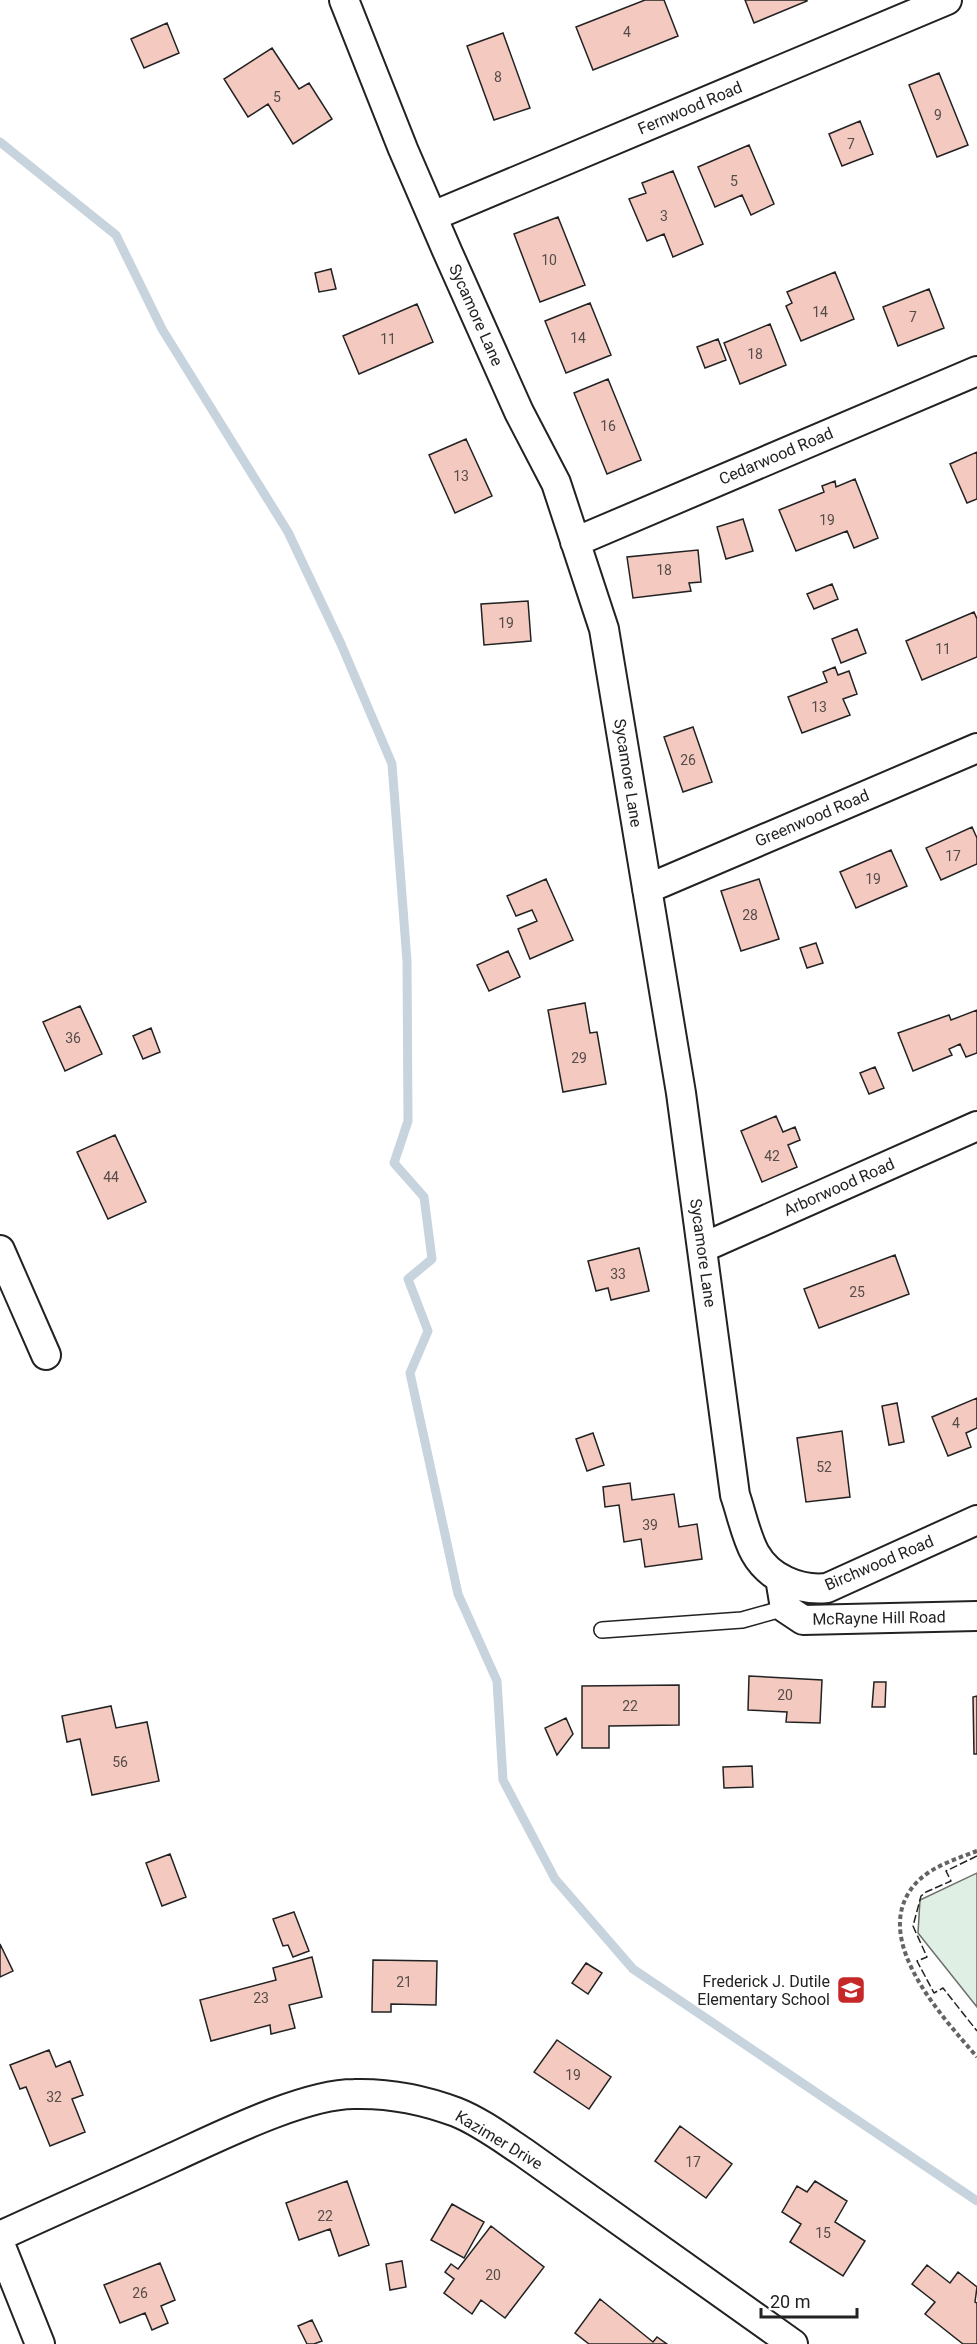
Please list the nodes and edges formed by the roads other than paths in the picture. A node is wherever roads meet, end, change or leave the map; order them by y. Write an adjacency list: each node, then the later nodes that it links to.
1 (344, 0): 3 (street, Sycamore Lane)
2 (947, 0): 3 (street, Fernwood Road)
3 (433, 216): 5 (street, Sycamore Lane)
4 (977, 371): 5 (street, Cedarwood Road)
5 (575, 542): 7 (street, Sycamore Lane)
6 (977, 748): 7 (street, Greenwood Road)
7 (647, 889): 9 (street, Sycamore Lane)
8 (977, 1126): 9 (street, Arborwood Road)
9 (702, 1248): 13 (street, Sycamore Lane)
10 (0, 1250): 11 (street)
11 (46, 1355)
12 (977, 1520): 13 (street, Birchwood Road)
13 (780, 1578): 14 (street)
14 (786, 1608): 15 (street, McRayne Hill Road); 16 (lane)
15 (977, 1616)
16 (602, 1630)
17 (0, 2236): 20 (street, Kazimer Drive)
18 (0, 2244): 19 (street)
19 (40, 2344)
20 (793, 2344)

